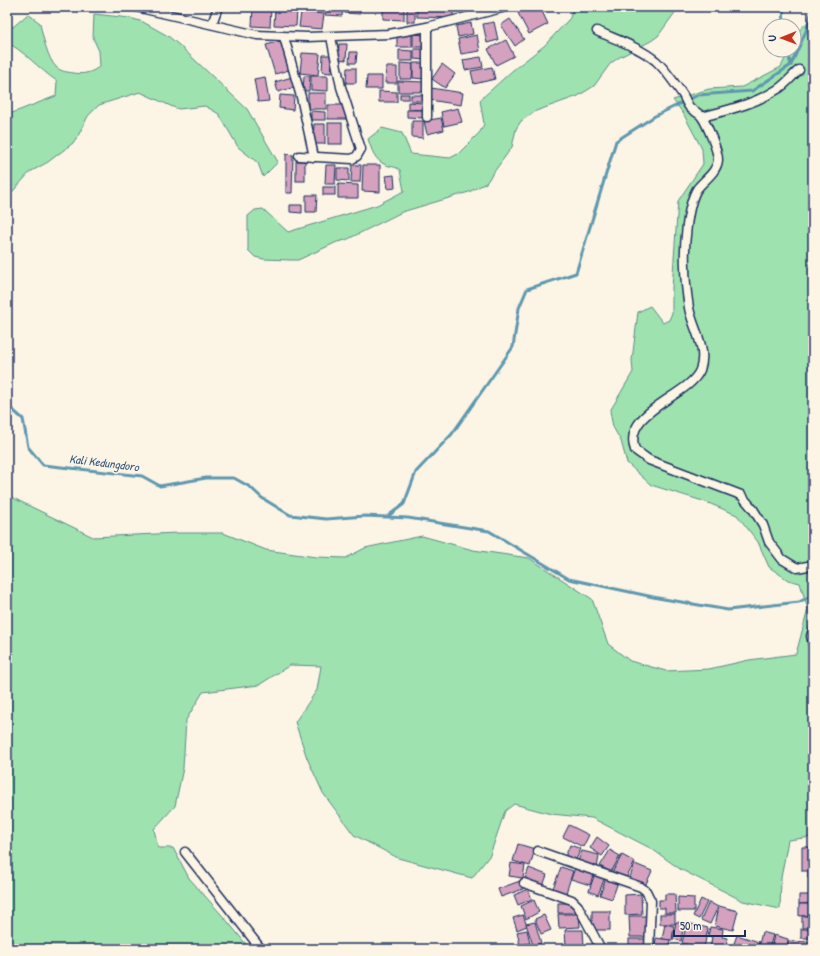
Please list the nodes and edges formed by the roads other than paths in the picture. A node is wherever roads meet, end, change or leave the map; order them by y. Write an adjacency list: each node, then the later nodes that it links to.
1 (136, 7): 4 (street)
2 (218, 7): 4 (street)
3 (506, 7): 5 (street)
4 (212, 24): 7 (street)
5 (427, 28): 8 (street); 10 (street)
6 (597, 31): 11 (street)
7 (284, 37): 8 (street); 13 (street)
8 (331, 37): 13 (street)
9 (799, 70): 11 (street)
10 (427, 117)
11 (702, 117): 14 (street)
12 (299, 156): 13 (street)
13 (314, 157)
14 (813, 565)
15 (813, 631): 16 (street)
16 (813, 644)
17 (538, 851): 22 (street)
18 (185, 852): 20 (street)
19 (524, 883): 21 (street)
20 (262, 949)
21 (601, 949)
22 (649, 949)

